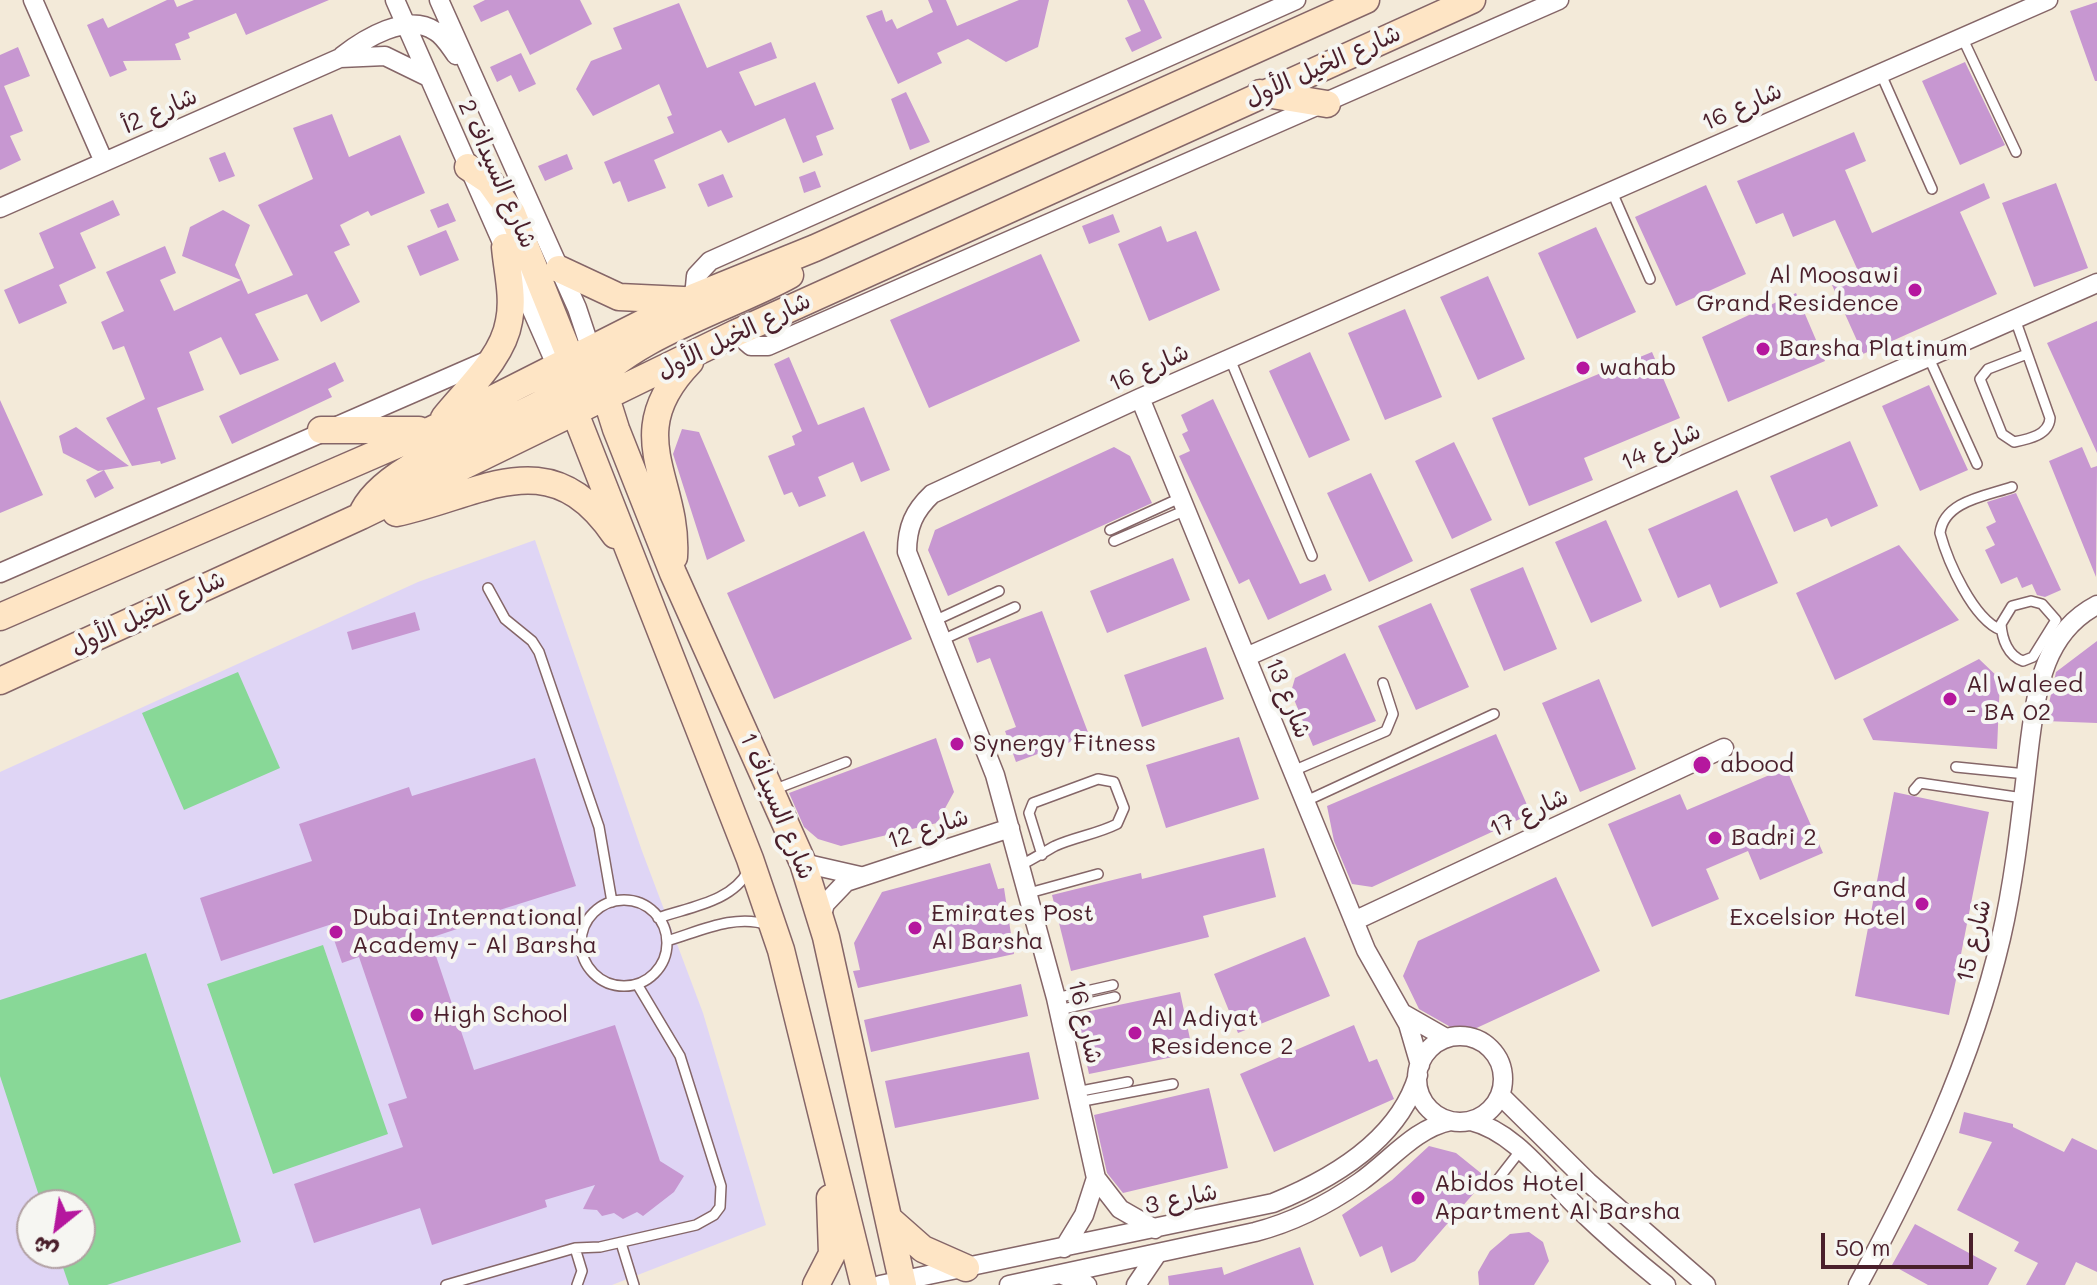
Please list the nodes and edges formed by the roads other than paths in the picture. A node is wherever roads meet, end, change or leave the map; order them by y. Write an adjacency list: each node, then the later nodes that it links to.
1 (33, 0): 18 (street)
2 (395, 0): 9 (street, شارع السيداف 2)
3 (439, 0): 14 (street, شارع السيداف 2)
4 (1296, 0): 28 (street)
5 (1366, 0): 24 (main road, شارع الخيل الأول)
6 (1472, 0): 15 (main road, شارع الخيل الأول)
7 (1559, 0): 16 (street)
8 (2048, 0): 10 (street, شارع 16)
9 (405, 25): 11 (street, شارع 2أ); 13 (street, شارع السيداف 2); 14 (street)
10 (1962, 37): 12 (street, شارع 16); 17 (lane)
11 (340, 58): 13 (street, شارع 2أ); 18 (street, شارع 2أ)
12 (1880, 72): 20 (lane); 21 (street, شارع 16)
13 (426, 76): 19 (street, شارع السيداف 2)
14 (473, 78): 25 (street, شارع السيداف 2)
15 (1260, 93): 16 (main road); 30 (main road, شارع الخيل الأول)
16 (1327, 104): 30 (street)
17 (2016, 152)
18 (104, 162): 22 (street, شارع 2أ)
19 (468, 167): 23 (street, شارع السيداف 2); 36 (main road)
20 (1932, 189)
21 (1612, 192): 26 (lane); 35 (street, شارع 16)
22 (0, 208)
23 (505, 247): 34 (main road); 36 (street, شارع السيداف 2)
24 (815, 248): 28 (main road, شارع الخيل الأول); 36 (main road)
25 (559, 269): 28 (main road); 36 (street, شارع السيداف 2)
26 (1650, 279)
27 (2097, 283): 29 (street, شارع 14)
28 (692, 298): 36 (main road, شارع الخيل الأول)
29 (2015, 319): 32 (lane); 33 (street, شارع 14)
30 (736, 333): 31 (main road, شارع الخيل الأول)
31 (701, 352): 36 (main road, شارع الخيل الأول); 49 (main road)
32 (2027, 354): 32 (lane)
33 (1928, 356): 40 (lane); 59 (street, شارع 14)
34 (491, 359): 38 (main road); 39 (street)
35 (1230, 359): 37 (street, شارع 16); 46 (lane)
36 (581, 381): 38 (main road, شارع الخيل الأول); 43 (main road, شارع الخيل الأول); 47 (main road, شارع السيداف 1); 49 (main road, شارع السيداف 1)
37 (1140, 398): 42 (street, شارع 13); 55 (street, شارع 16)
38 (434, 428): 39 (main road); 54 (main road, شارع الخيل الأول)
39 (321, 430): 48 (street)
40 (1977, 464)
41 (2012, 487): 57 (lane)
42 (1183, 504): 44 (lane); 45 (lane); 59 (street, شارع 13)
43 (361, 516): 47 (main road); 60 (main road, شارع الخيل الأول)
44 (1110, 530)
45 (1114, 541)
46 (1312, 556)
47 (631, 559): 74 (main road, شارع السيداف 1)
48 (0, 573)
49 (673, 573): 68 (main road, شارع السيداف 1)
50 (488, 588): 80 (lane)
51 (999, 591): 55 (lane)
52 (2097, 605): 56 (street, شارع 15)
53 (1015, 607): 58 (lane)
54 (0, 617)
55 (934, 621): 58 (street, شارع 16)
56 (2060, 626): 57 (lane); 57 (lane); 67 (street, شارع 15)
57 (2001, 630)
58 (942, 640): 72 (street, شارع 16)
59 (1246, 657): 66 (street, شارع 13)
60 (0, 681)
61 (1383, 683): 66 (lane)
62 (1494, 714): 71 (lane)
63 (1724, 748): 83 (street, شارع 17)
64 (846, 762): 68 (lane)
65 (1956, 767): 67 (lane)
66 (1292, 772): 71 (street, شارع 13)
67 (2026, 774): 70 (street, شارع 15)
68 (773, 790): 75 (main road, شارع السيداف 1)
69 (1914, 790): 70 (lane)
70 (2023, 798): 123 (street, شارع 15)
71 (1304, 802): 83 (street, شارع 13)
72 (1010, 828): 76 (street, شارع 16); 78 (street, شارع 12)
73 (1042, 855): 73 (lane); 76 (lane)
74 (750, 859): 81 (lane); 84 (main road, شارع السيداف 1)
75 (803, 863): 78 (street); 82 (main road, شارع السيداف 1)
76 (1021, 865): 79 (street, شارع 16)
77 (1098, 874): 79 (lane)
78 (860, 876): 82 (street, شارع 12)
79 (1029, 893): 89 (street, شارع 16)
80 (612, 902): 81 (lane); 86 (lane)
81 (658, 918): 85 (lane)
82 (821, 918): 104 (main road, شارع السيداف 1)
83 (1354, 921): 90 (street, شارع 13)
84 (773, 927): 85 (lane); 99 (main road, شارع السيداف 1)
85 (667, 941): 86 (lane)
86 (637, 984): 106 (lane)
87 (1113, 985): 89 (lane)
88 (1115, 997): 89 (lane)
89 (1058, 1004): 96 (street, شارع 16)
90 (1400, 1011): 91 (street, شارع 13); 92 (street, شارع 13)
91 (1446, 1038): 92 (street); 95 (street)
92 (1419, 1070): 97 (street); 105 (street, شارع 3)
93 (1128, 1082): 96 (lane)
94 (1173, 1084): 96 (lane)
95 (1500, 1095): 98 (street); 122 (street)
96 (1077, 1097): 102 (street, شارع 16)
97 (1451, 1121): 98 (street); 109 (street, شارع 3)
98 (1471, 1121): 100 (street)
99 (829, 1134): 101 (main road, شارع السيداف 1); 112 (main road)
100 (1520, 1151): 103 (lane); 121 (street)
101 (840, 1176): 116 (main road); 117 (main road, شارع السيداف 1)
102 (1096, 1178): 105 (street, شارع 16); 108 (street)
103 (1492, 1187)
104 (889, 1219): 110 (main road); 112 (main road, شارع السيداف 1)
105 (1155, 1229): 108 (street, شارع 3)
106 (621, 1243): 107 (lane); 115 (lane)
107 (575, 1248): 113 (lane); 114 (lane)
108 (1064, 1248): 110 (street, شارع 3)
109 (1157, 1254): 111 (street, شارع 3); 120 (street)
110 (966, 1268): 112 (street, شارع 3)
111 (1060, 1274): 118 (street, شارع 3); 119 (street)
112 (889, 1284)
113 (446, 1285)
114 (577, 1285)
115 (634, 1285)
116 (816, 1285)
117 (864, 1285)
118 (1009, 1285)
119 (1087, 1285)
120 (1136, 1285)
121 (1666, 1285)
122 (1706, 1285)
123 (1858, 1285)

